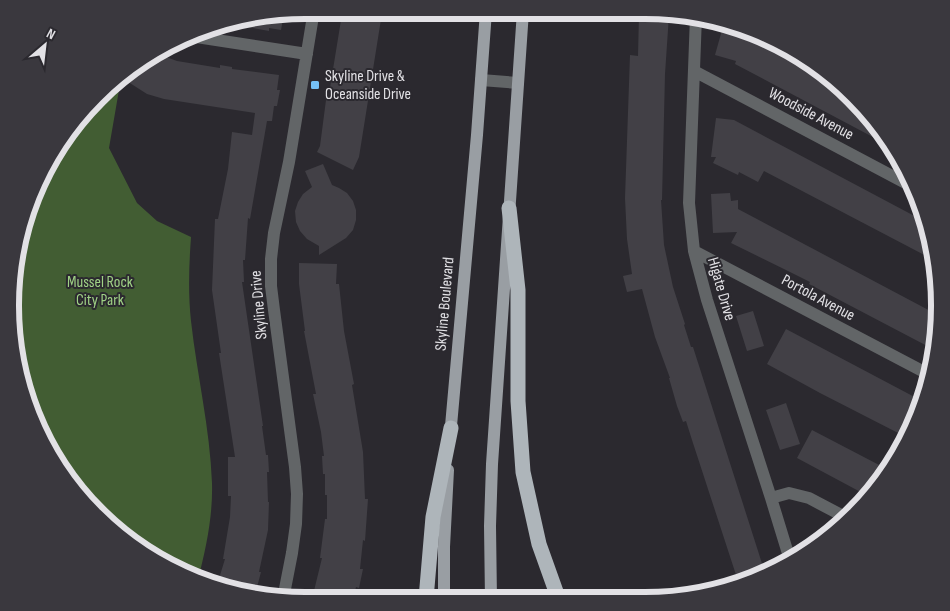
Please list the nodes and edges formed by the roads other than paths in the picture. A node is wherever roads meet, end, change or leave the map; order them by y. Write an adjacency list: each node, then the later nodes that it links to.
1 (313, 19): 6 (street, Skyline Drive)
2 (485, 19): 8 (main road, Skyline Boulevard)
3 (523, 19): 9 (main road)
4 (696, 23): 7 (street, Higate Drive)
5 (203, 38): 6 (street)
6 (307, 54): 18 (street, Skyline Drive)
7 (694, 71): 10 (street, Woodside Avenue); 12 (street, Higate Drive)
8 (481, 80): 9 (street); 14 (main road, Skyline Boulevard)
9 (518, 83): 11 (main road)
10 (903, 182)
11 (509, 208): 21 (main road); 22 (highway)
12 (694, 251): 13 (street, Portola Avenue); 15 (street, Higate Drive)
13 (923, 371)
14 (451, 428): 19 (highway); 20 (main road, Skyline Boulevard)
15 (771, 498): 16 (street); 17 (street, Higate Drive)
16 (840, 515)
17 (788, 554)
18 (284, 592)
19 (427, 592)
20 (444, 592)
21 (491, 592)
22 (556, 592)

